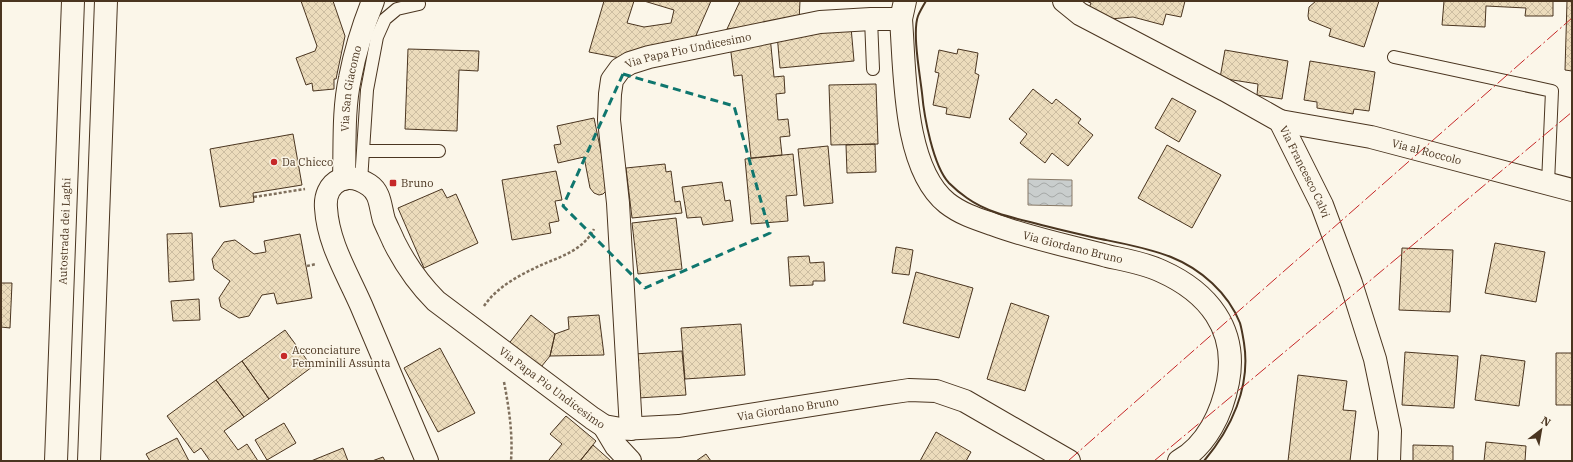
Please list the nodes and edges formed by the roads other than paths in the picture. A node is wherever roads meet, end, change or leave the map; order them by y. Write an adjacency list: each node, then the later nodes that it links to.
1 (73, 1): 18 (main road, Autostrada dei Laghi)
2 (106, 1): 19 (main road)
3 (372, 1): 13 (main road, Via San Giacomo)
4 (1064, 1): 10 (main road, Via Francesco Calvi)
5 (419, 4): 11 (lane)
6 (903, 10): 7 (main road, Via Papa Pio Undicesimo); 23 (main road, Via Giordano Bruno)
7 (871, 19): 9 (lane); 17 (main road, Via Papa Pio Undicesimo)
8 (1394, 57): 14 (lane)
9 (873, 69)
10 (1280, 122): 14 (main road, Via al Roccolo); 24 (main road, Via Francesco Calvi)
11 (363, 151): 12 (lane); 13 (lane)
12 (438, 151)
13 (352, 180): 16 (main road, Via Papa Pio Undicesimo); 20 (main road)
14 (1548, 184): 15 (main road, Via al Roccolo)
15 (1572, 190)
16 (604, 426): 17 (main road, Via Papa Pio Undicesimo); 21 (main road)
17 (632, 429): 22 (main road, Via Giordano Bruno)
18 (56, 461)
19 (89, 461)
20 (427, 461)
21 (630, 461)
22 (1070, 461)
23 (1179, 461)
24 (1389, 461)

